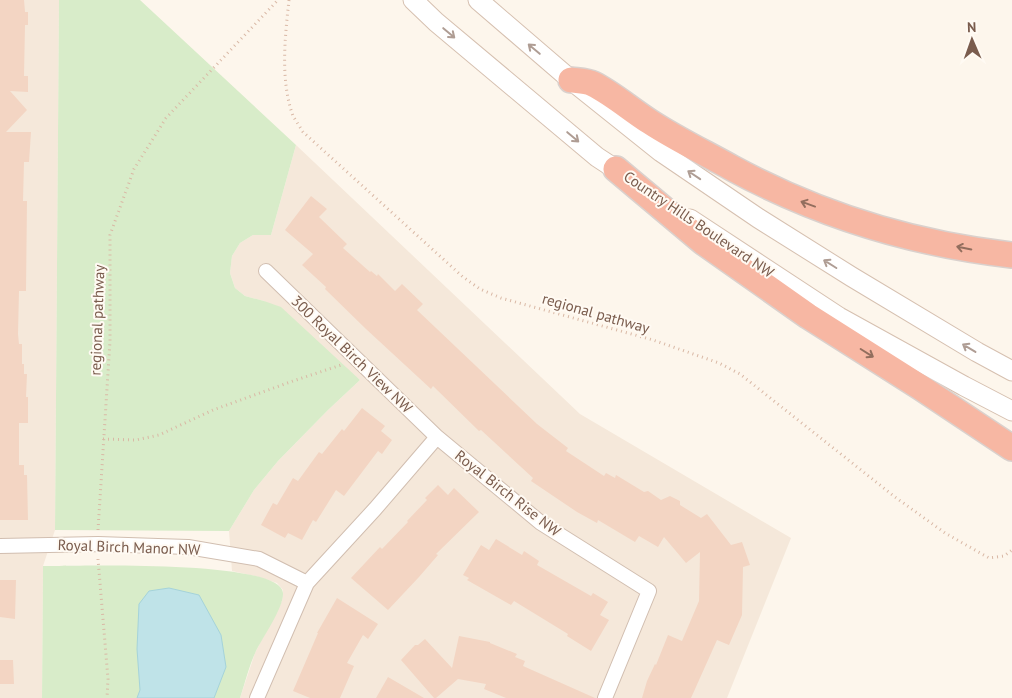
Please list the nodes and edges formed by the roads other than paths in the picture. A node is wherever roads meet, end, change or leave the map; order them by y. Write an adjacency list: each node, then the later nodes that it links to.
1 (413, 0): 4 (main road, Country Hills Boulevard NW, one-way to 4)
2 (478, 0): 3 (main road, one-way to 2)
3 (571, 80): 5 (highway, one-way to 3); 7 (main road, one-way to 3)
4 (616, 169): 8 (main road, Country Hills Boulevard NW); 10 (highway, one-way to 10)
5 (1012, 254)
6 (266, 271): 9 (street, 300 Royal Birch View NW)
7 (1012, 371)
8 (1012, 411)
9 (437, 437): 12 (street); 14 (street, Royal Birch Rise NW)
10 (1012, 448)
11 (0, 546): 12 (street, Royal Birch Manor NW)
12 (307, 583): 13 (street)
13 (257, 698)
14 (605, 698)

